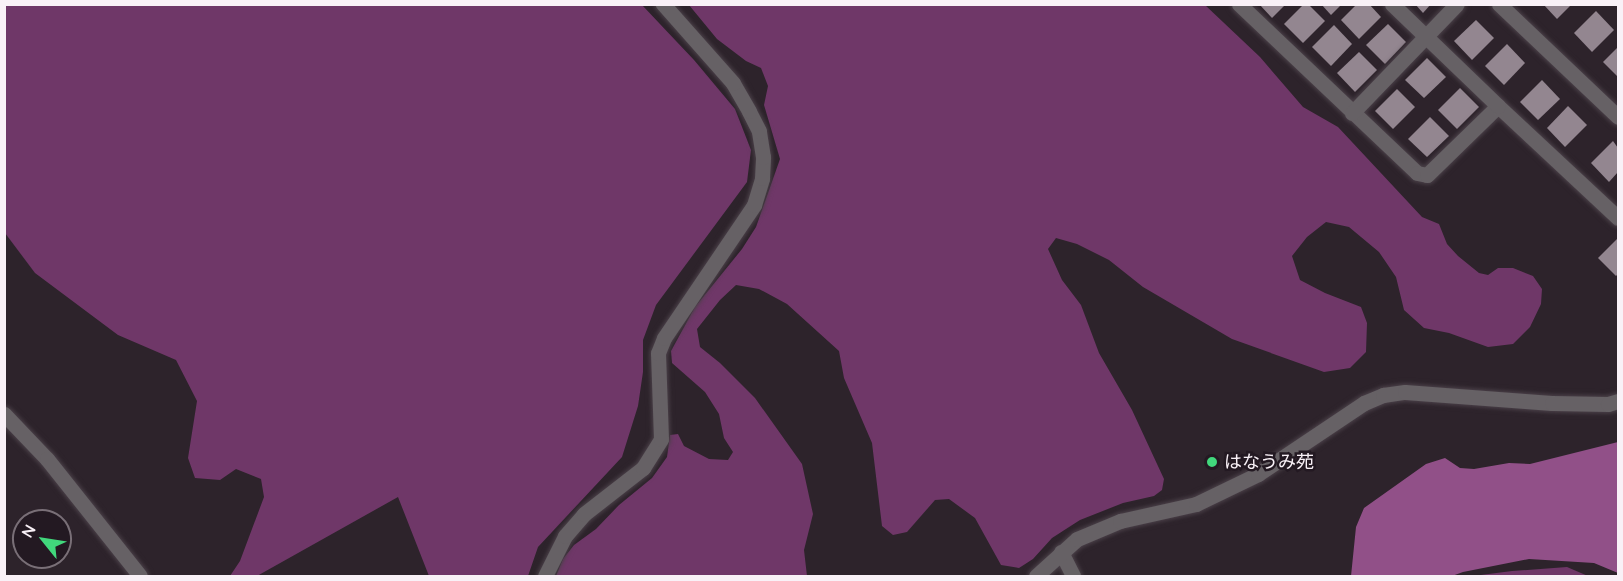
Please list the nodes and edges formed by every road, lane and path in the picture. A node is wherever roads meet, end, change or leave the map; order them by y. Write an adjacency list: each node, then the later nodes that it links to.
1 (663, 4): 15 (street)
2 (1239, 4): 8 (street)
3 (1392, 4): 6 (street)
4 (1457, 4): 6 (street)
5 (1499, 4): 9 (street)
6 (1426, 37): 7 (street); 8 (street)
7 (1498, 106): 8 (street); 10 (street)
8 (1352, 113)
9 (1618, 117)
10 (1618, 218)
11 (1618, 401): 13 (street)
12 (4, 414): 14 (street)
13 (1061, 552): 16 (street); 17 (street)
14 (140, 576)
15 (545, 576)
16 (1036, 576)
17 (1072, 576)

